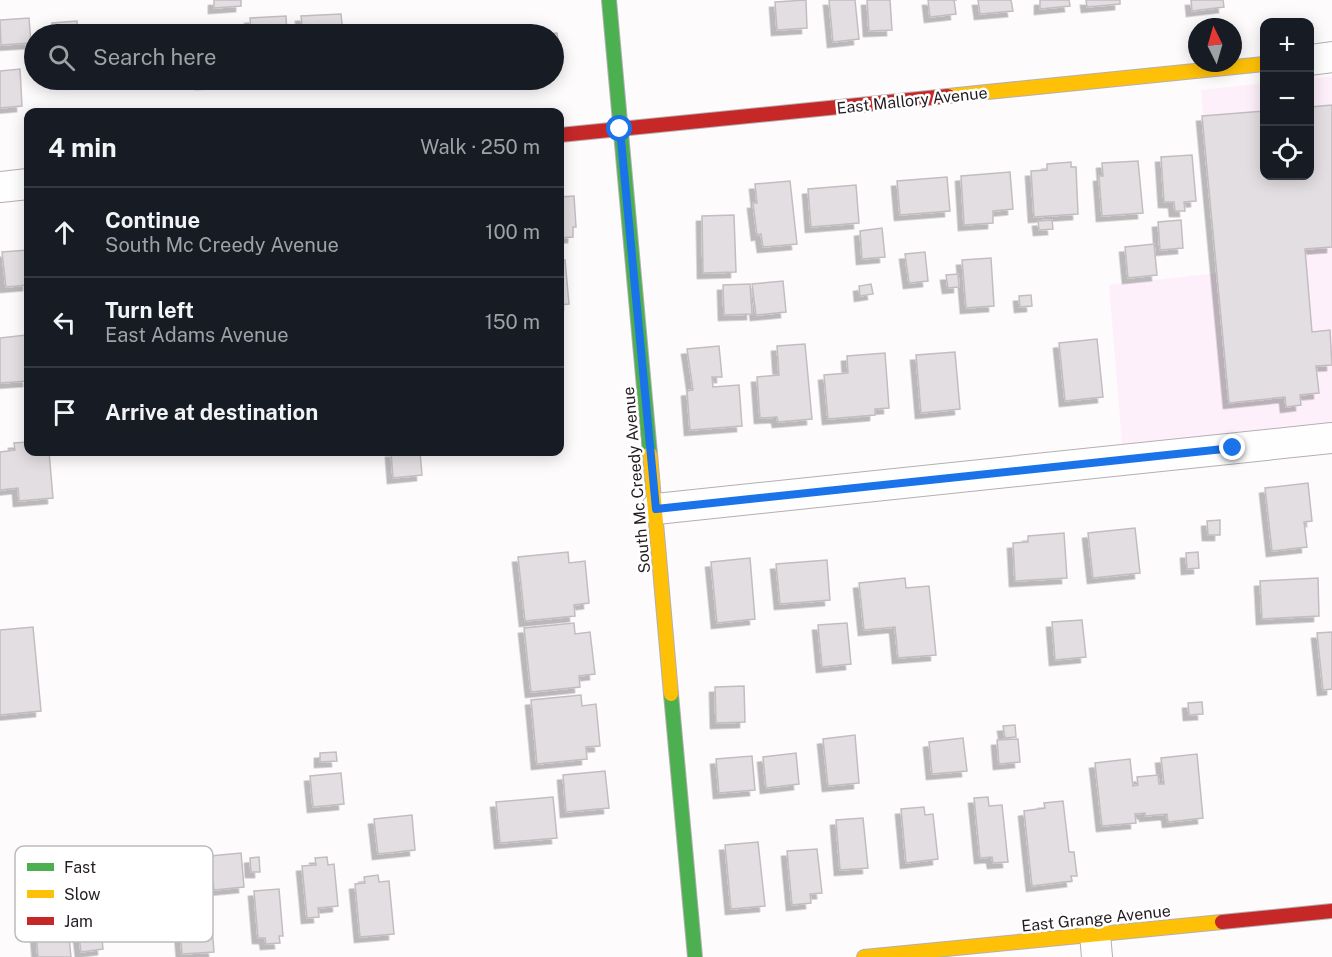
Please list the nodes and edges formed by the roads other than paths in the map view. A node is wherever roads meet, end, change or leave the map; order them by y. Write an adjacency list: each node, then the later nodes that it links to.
1 (609, 0): 5 (street, South Mc Creedy Avenue)
2 (1332, 57): 3 (street)
3 (1314, 59)
4 (1260, 64): 5 (street, East Mallory Avenue)
5 (620, 129): 6 (street, East Mallory Avenue); 10 (street, South Mc Creedy Avenue)
6 (564, 135)
7 (24, 184): 8 (street)
8 (0, 187)
9 (1332, 438): 10 (street)
10 (656, 509): 13 (street, South Mc Creedy Avenue)
11 (1332, 911): 12 (street, East Grange Avenue)
12 (1096, 946): 14 (street, East Grange Avenue)
13 (695, 957)
14 (864, 957)

